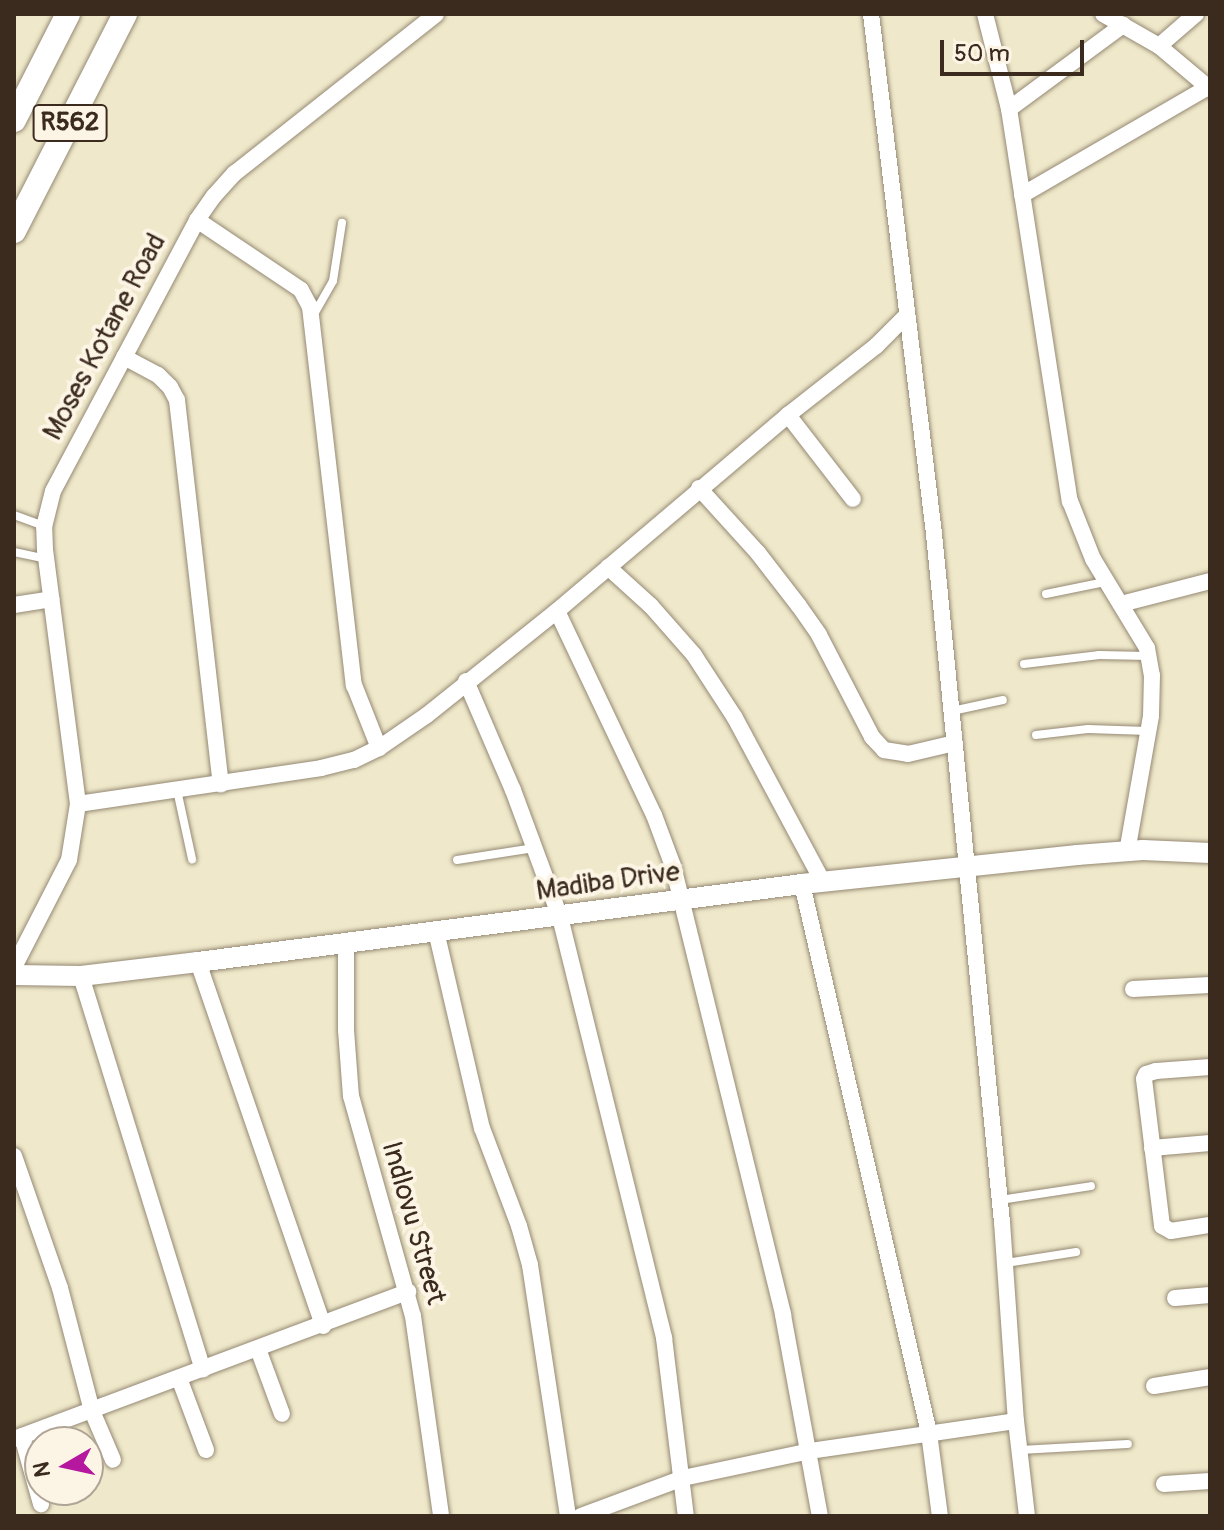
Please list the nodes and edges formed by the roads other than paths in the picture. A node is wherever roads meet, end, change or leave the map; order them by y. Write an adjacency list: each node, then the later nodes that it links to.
1 (68, 14): 12 (main road, R562)
2 (125, 14): 16 (main road, R562)
3 (436, 14): 14 (street, Moses Kotane Road)
4 (871, 14): 17 (street)
5 (985, 14): 11 (street)
6 (1103, 14): 8 (street)
7 (1196, 14): 9 (street)
8 (1123, 25): 9 (street); 11 (street)
9 (1159, 46): 10 (street)
10 (1209, 88): 13 (street)
11 (1009, 109): 13 (street)
12 (14, 120)
13 (1022, 195): 29 (street)
14 (197, 220): 18 (street); 19 (street, Moses Kotane Road)
15 (342, 223): 18 (lane)
16 (14, 231)
17 (907, 315): 20 (street); 39 (street)
18 (312, 316): 43 (street)
19 (124, 357): 24 (street, Moses Kotane Road); 44 (street)
20 (788, 415): 21 (street); 22 (street)
21 (699, 488): 27 (street); 42 (street)
22 (853, 499)
23 (14, 515): 24 (lane)
24 (44, 527): 26 (street, Moses Kotane Road)
25 (14, 552): 26 (lane)
26 (47, 559): 31 (street, Moses Kotane Road)
27 (608, 567): 34 (street); 53 (street)
28 (1210, 581): 32 (street)
29 (1105, 582): 30 (lane); 32 (street)
30 (1046, 594)
31 (52, 599): 33 (street); 46 (street, Moses Kotane Road)
32 (1121, 604): 35 (street)
33 (14, 605)
34 (557, 611): 37 (street); 54 (street)
35 (1148, 656): 36 (lane); 40 (street)
36 (1024, 664)
37 (466, 681): 43 (street); 47 (street)
38 (1003, 700): 39 (lane)
39 (952, 711): 42 (street)
40 (1148, 731): 41 (lane); 48 (street)
41 (1036, 735)
42 (955, 743): 52 (street)
43 (379, 748): 44 (street)
44 (221, 784): 45 (street)
45 (177, 790): 46 (street); 50 (lane)
46 (78, 804): 59 (street, Moses Kotane Road)
47 (534, 848): 51 (lane); 55 (street)
48 (1127, 852): 49 (street, Madiba Drive); 52 (street, Madiba Drive)
49 (1210, 853)
50 (192, 859)
51 (457, 860)
52 (967, 868): 53 (street, Madiba Drive); 69 (street)
53 (812, 883): 54 (street, Madiba Drive); 85 (street)
54 (681, 900): 55 (street, Madiba Drive); 90 (street)
55 (560, 917): 56 (street, Madiba Drive); 92 (street)
56 (436, 931): 57 (street, Madiba Drive); 96 (street)
57 (346, 944): 58 (street, Madiba Drive); 73 (street, Indlovu Street)
58 (198, 962): 61 (street, Madiba Drive); 76 (street)
59 (14, 967)
60 (14, 975): 61 (street, Madiba Drive)
61 (81, 976): 78 (street)
62 (1210, 985): 63 (street)
63 (1133, 989)
64 (1210, 1067): 66 (street)
65 (1210, 1143): 66 (street)
66 (1152, 1148): 70 (street)
67 (14, 1156): 82 (street)
68 (1091, 1186): 69 (lane)
69 (1000, 1200): 72 (street)
70 (1210, 1225)
71 (1076, 1252): 72 (lane)
72 (1005, 1263): 84 (street)
73 (408, 1292): 76 (street); 95 (street, Indlovu Street)
74 (1210, 1295): 75 (street)
75 (1175, 1298)
76 (323, 1326): 77 (street)
77 (258, 1349): 78 (street); 83 (street)
78 (203, 1369): 80 (street)
79 (1210, 1377): 81 (street)
80 (179, 1378): 82 (street); 88 (street)
81 (1154, 1386)
82 (92, 1411): 86 (street); 91 (street)
83 (282, 1414)
84 (1016, 1421): 85 (street); 89 (street)
85 (929, 1433): 90 (street); 100 (street)
86 (18, 1437)
87 (1128, 1444): 89 (lane)
88 (206, 1450)
89 (1019, 1450): 101 (street)
90 (810, 1451): 92 (street); 99 (street)
91 (113, 1460)
92 (683, 1478): 97 (street); 98 (street)
93 (1210, 1481): 94 (street)
94 (1164, 1484)
95 (441, 1516)
96 (568, 1516)
97 (581, 1516)
98 (686, 1516)
99 (820, 1516)
100 (940, 1516)
101 (1027, 1516)

